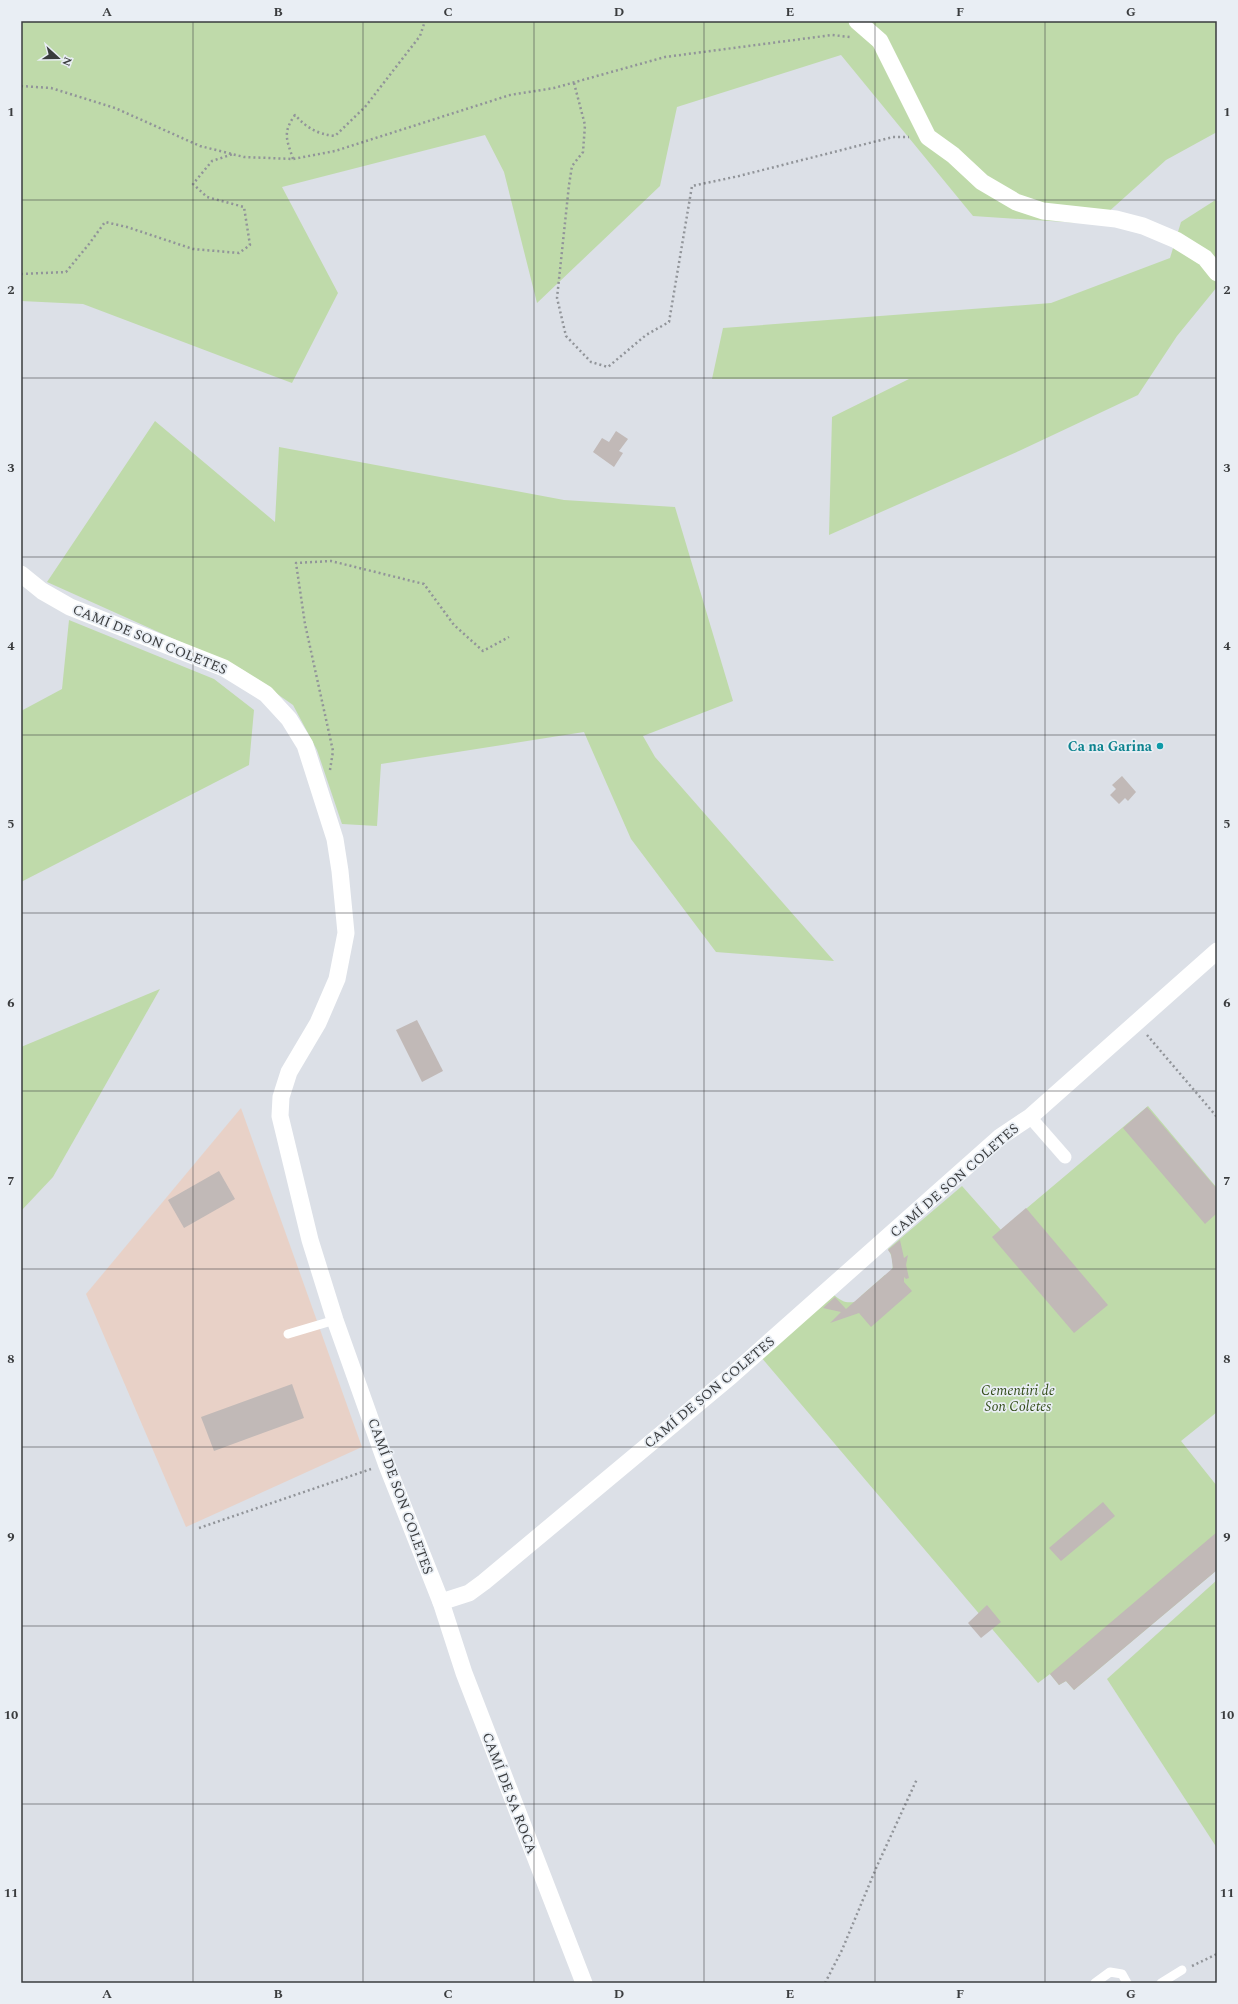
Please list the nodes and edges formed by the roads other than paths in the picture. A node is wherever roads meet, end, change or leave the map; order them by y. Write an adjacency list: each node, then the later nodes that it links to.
1 (857, 21): 2 (street)
2 (1217, 273)
3 (21, 574): 7 (street, CAMÍ DE SON COLETES)
4 (1217, 951): 5 (street, CAMÍ DE SON COLETES)
5 (1030, 1117): 6 (street); 9 (street, CAMÍ DE SON COLETES)
6 (1065, 1157)
7 (335, 1320): 8 (lane); 9 (street, CAMÍ DE SON COLETES)
8 (288, 1334)
9 (441, 1602): 11 (street, CAMÍ DE SA ROCA)
10 (1182, 1970): 14 (lane)
11 (584, 1983)
12 (1095, 1983): 13 (lane)
13 (1127, 1983)
14 (1161, 1983)

